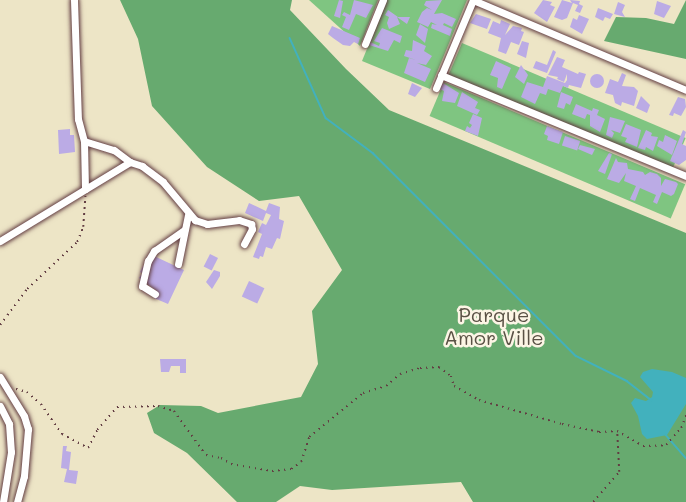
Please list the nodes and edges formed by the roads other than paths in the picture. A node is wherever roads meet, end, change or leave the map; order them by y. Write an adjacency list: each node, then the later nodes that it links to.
1 (74, 0): 8 (street)
2 (383, 0): 4 (street)
3 (473, 0): 5 (street); 7 (street)
4 (365, 44)
5 (441, 75): 6 (street); 10 (street)
6 (436, 88)
7 (686, 90)
8 (84, 141): 9 (street); 11 (street)
9 (130, 162): 11 (street); 12 (street)
10 (686, 176)
11 (85, 189): 14 (street)
12 (188, 215): 13 (street); 15 (street)
13 (184, 230): 16 (street); 17 (street)
14 (0, 241)
15 (244, 244)
16 (178, 264)
17 (155, 294)
18 (0, 377): 21 (street)
19 (0, 406): 20 (street)
20 (3, 502)
21 (17, 502)

